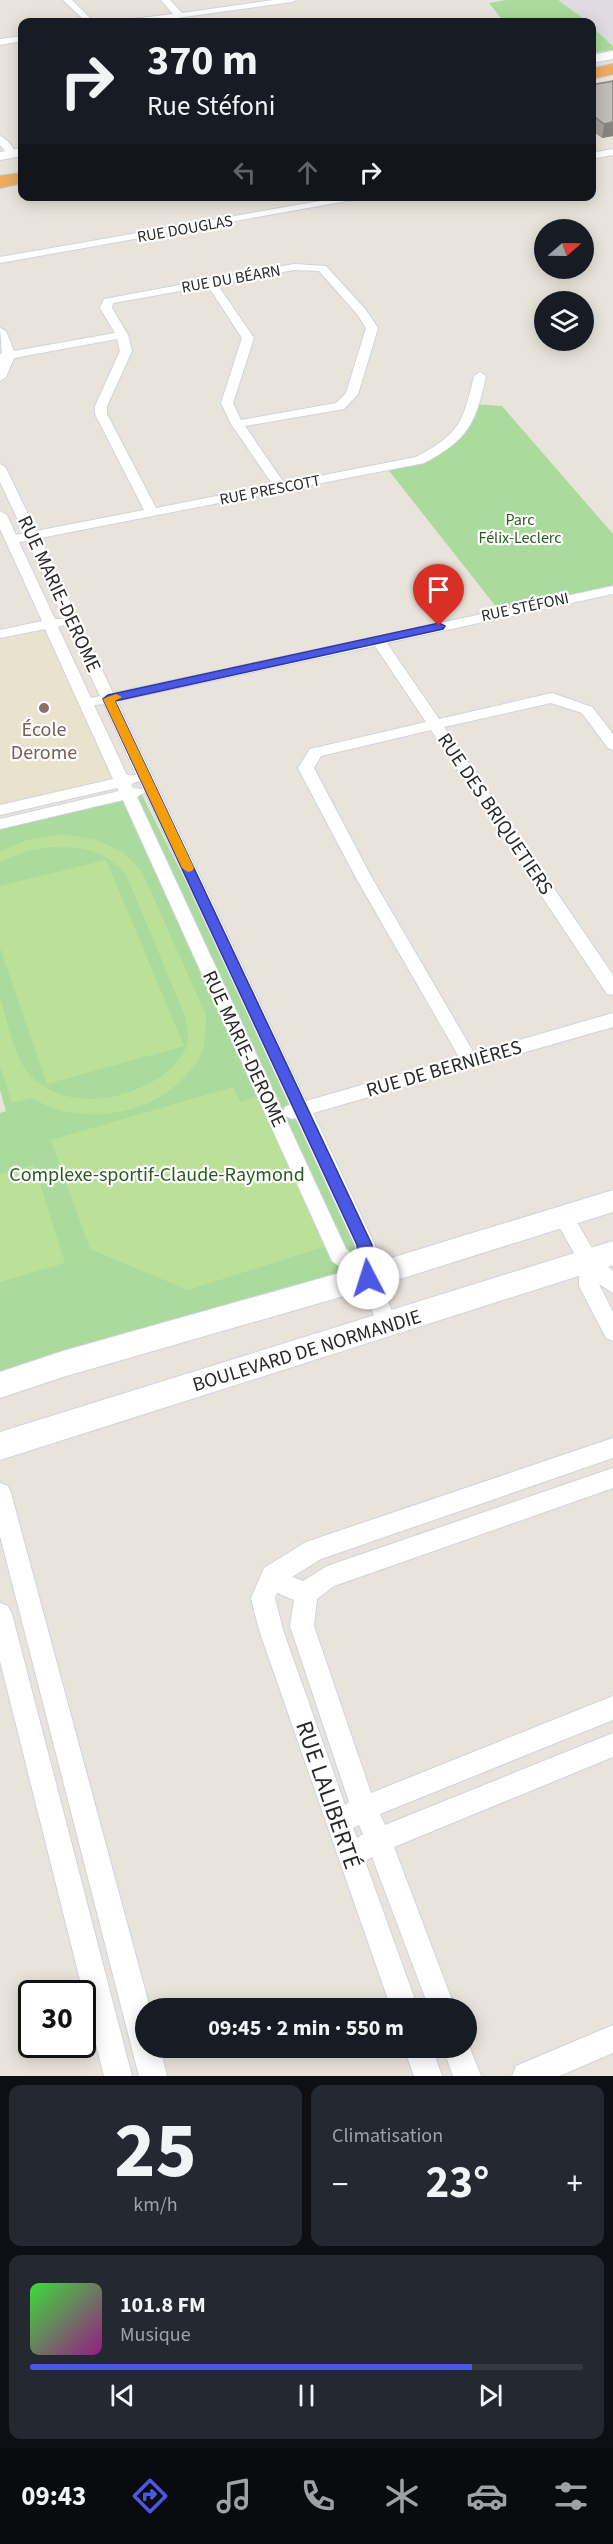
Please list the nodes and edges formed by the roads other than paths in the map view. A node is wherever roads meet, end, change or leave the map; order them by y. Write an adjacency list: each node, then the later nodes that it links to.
1 (67, 0): 5 (street)
2 (165, 0): 4 (street)
3 (292, 0): 4 (street)
4 (180, 16): 6 (street)
5 (86, 18)
6 (164, 18)
7 (18, 40): 8 (street)
8 (0, 42)
9 (613, 55): 10 (street)
10 (596, 58)
11 (613, 71): 12 (highway)
12 (596, 74)
13 (613, 79): 14 (highway)
14 (596, 81)
15 (0, 139): 20 (street)
16 (613, 147): 17 (street)
17 (596, 149)
18 (613, 152): 19 (street)
19 (596, 155)
20 (14, 157): 21 (highway)
21 (0, 170)
22 (18, 179): 23 (highway)
23 (0, 182)
24 (309, 201): 26 (street, RUE DOUGLAS)
25 (341, 201): 27 (street, RUE DOUGLAS)
26 (0, 254)
27 (0, 260)
28 (211, 283): 30 (street, RUE DU BÉARN); 34 (street); 34 (street, RUE DU BÉARN)
29 (0, 331): 31 (street)
30 (122, 335): 31 (street); 37 (street)
31 (5, 356): 33 (street)
32 (480, 376): 36 (street, RUE PRESCOTT)
33 (0, 377)
34 (237, 424): 36 (street)
35 (0, 468): 39 (street, RUE MARIE-DEROME)
36 (281, 487): 37 (street, RUE PRESCOTT)
37 (153, 513): 39 (street, RUE PRESCOTT)
38 (0, 515): 40 (street, RUE MARIE-DEROME)
39 (32, 536): 40 (street, RUE PRESCOTT); 42 (street, RUE MARIE-DEROME)
40 (12, 540): 43 (street, RUE MARIE-DEROME)
41 (613, 590): 45 (street, RUE STÉFONI)
42 (71, 620): 43 (street); 46 (street, RUE MARIE-DEROME)
43 (50, 624): 44 (street); 47 (street, RUE MARIE-DEROME)
44 (0, 634)
45 (378, 640): 46 (street, RUE STÉFONI); 48 (street, RUE DES BRIQUETIERS)
46 (108, 699): 47 (street, RUE STÉFONI); 50 (street, RUE MARIE-DEROME)
47 (86, 704): 51 (street, RUE MARIE-DEROME)
48 (435, 725): 49 (street); 54 (street, RUE DES BRIQUETIERS); 56 (street)
49 (613, 745)
50 (148, 783): 51 (street); 57 (street, RUE MARIE-DEROME)
51 (125, 788): 52 (street); 53 (street); 58 (street, RUE MARIE-DEROME)
52 (0, 810)
53 (0, 824)
54 (613, 989)
55 (613, 1020): 56 (street, RUE DE BERNIÈRES)
56 (470, 1061): 57 (street, RUE DE BERNIÈRES)
57 (301, 1110): 58 (street, RUE DE BERNIÈRES); 62 (street, RUE MARIE-DEROME)
58 (276, 1117): 62 (street, RUE MARIE-DEROME)
59 (613, 1201): 60 (street)
60 (563, 1216): 61 (street); 62 (street)
61 (601, 1257): 63 (street); 64 (street, BOULEVARD DE NORMANDIE); 65 (street)
62 (368, 1278): 64 (street, RUE MARIE-DEROME); 66 (street)
63 (613, 1284)
64 (388, 1326): 67 (street, BOULEVARD DE NORMANDIE)
65 (613, 1332)
66 (0, 1385)
67 (0, 1446)
68 (613, 1448): 71 (street)
69 (613, 1478): 72 (street)
70 (0, 1493): 76 (street)
71 (271, 1580): 72 (street); 79 (street, RUE LALIBERTÉ)
72 (306, 1593): 78 (street, RUE LALIBERTÉ)
73 (0, 1614): 77 (street)
74 (613, 1708): 78 (street)
75 (613, 1745): 80 (street)
76 (77, 1784): 77 (street); 84 (street)
77 (46, 1795): 89 (street)
78 (364, 1808): 79 (street); 80 (street, RUE LALIBERTÉ)
79 (338, 1822): 81 (street, RUE LALIBERTÉ)
80 (379, 1840): 81 (street); 83 (street, RUE LALIBERTÉ)
81 (349, 1855): 82 (street, RUE LALIBERTÉ)
82 (400, 1998)
83 (438, 1998)
84 (135, 2005)
85 (613, 2039): 93 (street)
86 (149, 2058): 90 (street)
87 (422, 2058): 91 (street)
88 (461, 2058): 92 (street)
89 (118, 2076)
90 (153, 2076)
91 (428, 2076)
92 (467, 2076)
93 (526, 2076)

